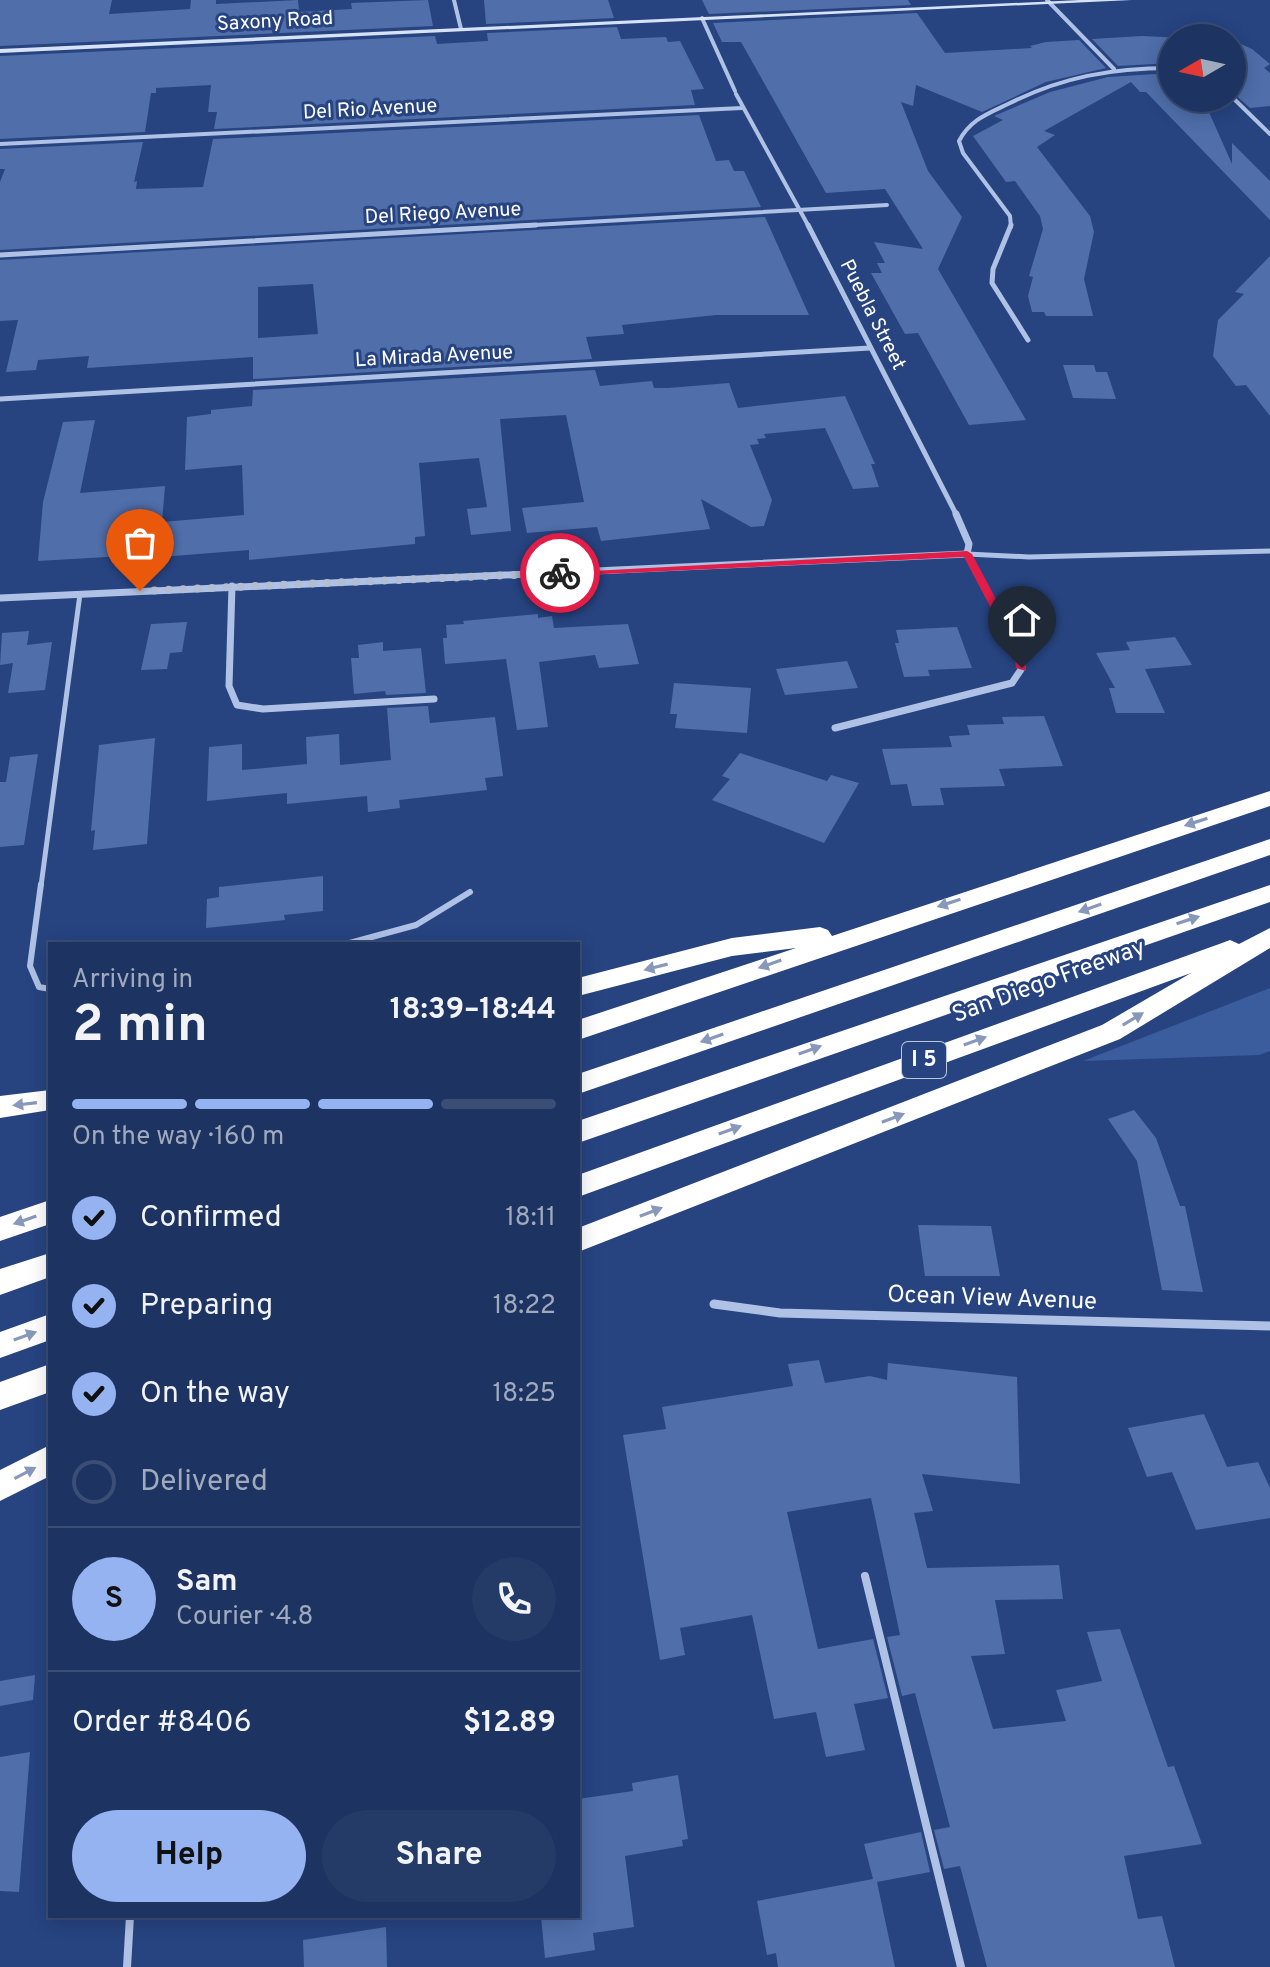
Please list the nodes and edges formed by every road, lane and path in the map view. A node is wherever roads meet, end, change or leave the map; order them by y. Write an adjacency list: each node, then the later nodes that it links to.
1 (454, 0): 5 (street)
2 (1128, 0): 3 (street, Saxony Road)
3 (1049, 2): 4 (street, Saxony Road); 8 (street)
4 (702, 18): 5 (street, Saxony Road); 9 (street, Puebla Street)
5 (461, 29): 6 (street, Saxony Road)
6 (0, 51)
7 (1158, 68): 8 (street)
8 (1114, 69): 16 (street)
9 (742, 108): 12 (street, Del Rio Avenue); 14 (street, Puebla Street)
10 (1246, 111): 11 (street)
11 (1270, 134)
12 (0, 144)
13 (887, 205): 14 (street, Del Riego Avenue)
14 (800, 210): 15 (street, Del Riego Avenue); 17 (street, Puebla Street)
15 (0, 255)
16 (1028, 340)
17 (870, 348): 18 (street, La Mirada Avenue); 20 (street, Puebla Street)
18 (0, 399)
19 (1270, 551): 20 (lane)
20 (967, 554): 21 (street); 25 (street, Puebla Street)
21 (232, 586): 22 (street); 24 (street)
22 (80, 594): 23 (street); 34 (lane)
23 (0, 598)
24 (434, 699)
25 (835, 728)
26 (1270, 798): 30 (highway, one-way to 30)
27 (1270, 847): 36 (highway, one-way to 36)
28 (470, 892): 32 (lane)
29 (1270, 893): 39 (highway, one-way to 29)
30 (870, 929): 33 (highway, one-way to 33); 35 (highway, one-way to 35)
31 (1270, 936): 40 (highway, San Diego Freeway / I 5, one-way to 31); 43 (highway, one-way to 31)
32 (353, 942)
33 (580, 986)
34 (48, 989)
35 (580, 1029)
36 (580, 1083)
37 (48, 1100): 38 (highway, one-way to 38)
38 (0, 1107)
39 (580, 1131)
40 (580, 1185)
41 (48, 1213): 42 (highway, one-way to 42)
42 (0, 1229)
43 (580, 1239)
44 (48, 1266): 45 (highway)
45 (0, 1282)
46 (714, 1304): 47 (street, Ocean View Avenue)
47 (1270, 1326)
48 (48, 1328): 49 (highway, one-way to 48)
49 (0, 1345)
50 (48, 1379): 51 (highway)
51 (0, 1396)
52 (48, 1461): 53 (highway, one-way to 52)
53 (0, 1486)
54 (865, 1576): 57 (lane)
55 (130, 1918): 56 (lane)
56 (127, 1967)
57 (961, 1967)

